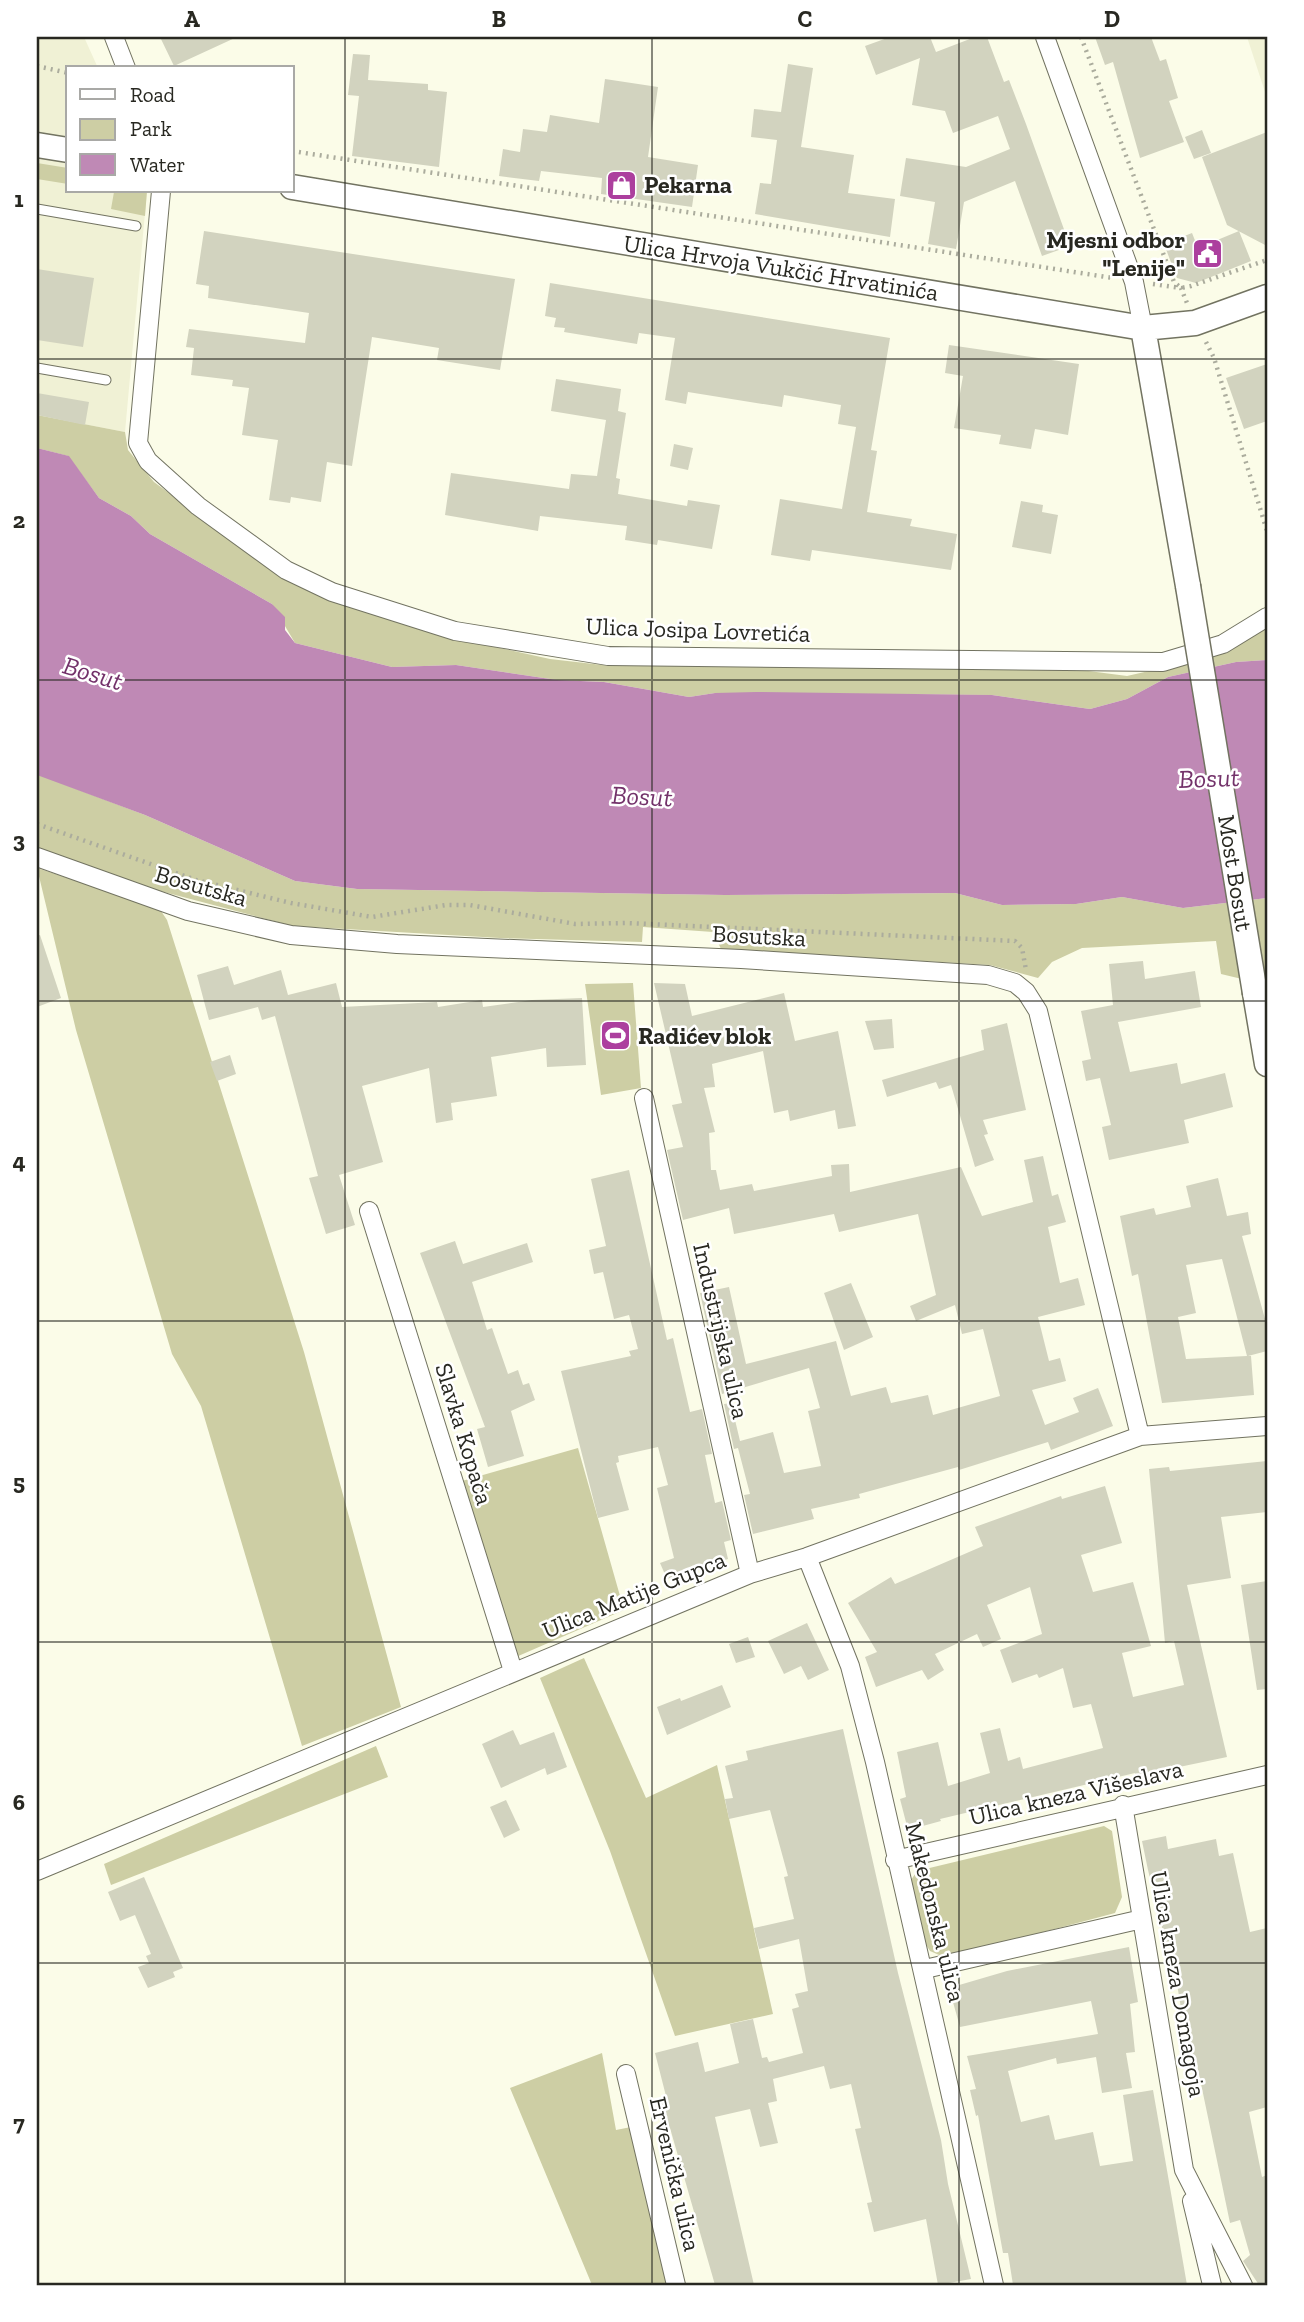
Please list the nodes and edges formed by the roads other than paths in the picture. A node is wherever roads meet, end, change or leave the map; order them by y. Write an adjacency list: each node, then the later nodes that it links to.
1 (114, 37): 3 (street)
2 (1045, 37): 11 (street)
3 (125, 66)
4 (37, 145): 5 (main road)
5 (66, 150)
6 (294, 187): 11 (main road, Ulica Hrvoja Vukčić Hrvatinića)
7 (161, 192): 14 (street, Ulica Josipa Lovretića)
8 (37, 209): 9 (lane)
9 (136, 226)
10 (1267, 297): 11 (main road, Ulica Hrvoja Vukčić Hrvatinića)
11 (1143, 328): 16 (main road, Most Bosut, bridge)
12 (37, 368): 13 (lane)
13 (106, 380)
14 (1267, 617)
15 (37, 857): 21 (street, Bosutska)
16 (1265, 1035): 17 (main road, Most Bosut)
17 (1267, 1063)
18 (644, 1098): 23 (street, Industrijska ulica)
19 (369, 1211): 24 (street, Slavka Kopača)
20 (1267, 1426): 21 (street, Ulica Matije Gupca)
21 (1140, 1436): 22 (street, Ulica Matije Gupca)
22 (807, 1557): 23 (street, Ulica Matije Gupca); 27 (street, Makedonska ulica)
23 (750, 1574): 24 (street, Ulica Matije Gupca)
24 (513, 1671): 28 (street, Ulica Matije Gupca)
25 (1267, 1775): 26 (street, Ulica kneza Višeslava)
26 (1123, 1805): 27 (street, Ulica kneza Višeslava); 29 (street, Ulica kneza Domagoja)
27 (895, 1860): 30 (street, Makedonska ulica)
28 (37, 1871)
29 (1142, 1919): 30 (street); 32 (street, Ulica kneza Domagoja)
30 (925, 1969): 34 (street, Makedonska ulica)
31 (626, 2074): 33 (street, Ervenička ulica)
32 (1184, 2170): 35 (street, Ulica kneza Domagoja); 36 (street, Ulica kneza Domagoja)
33 (676, 2285)
34 (994, 2285)
35 (1212, 2285)
36 (1242, 2285)

